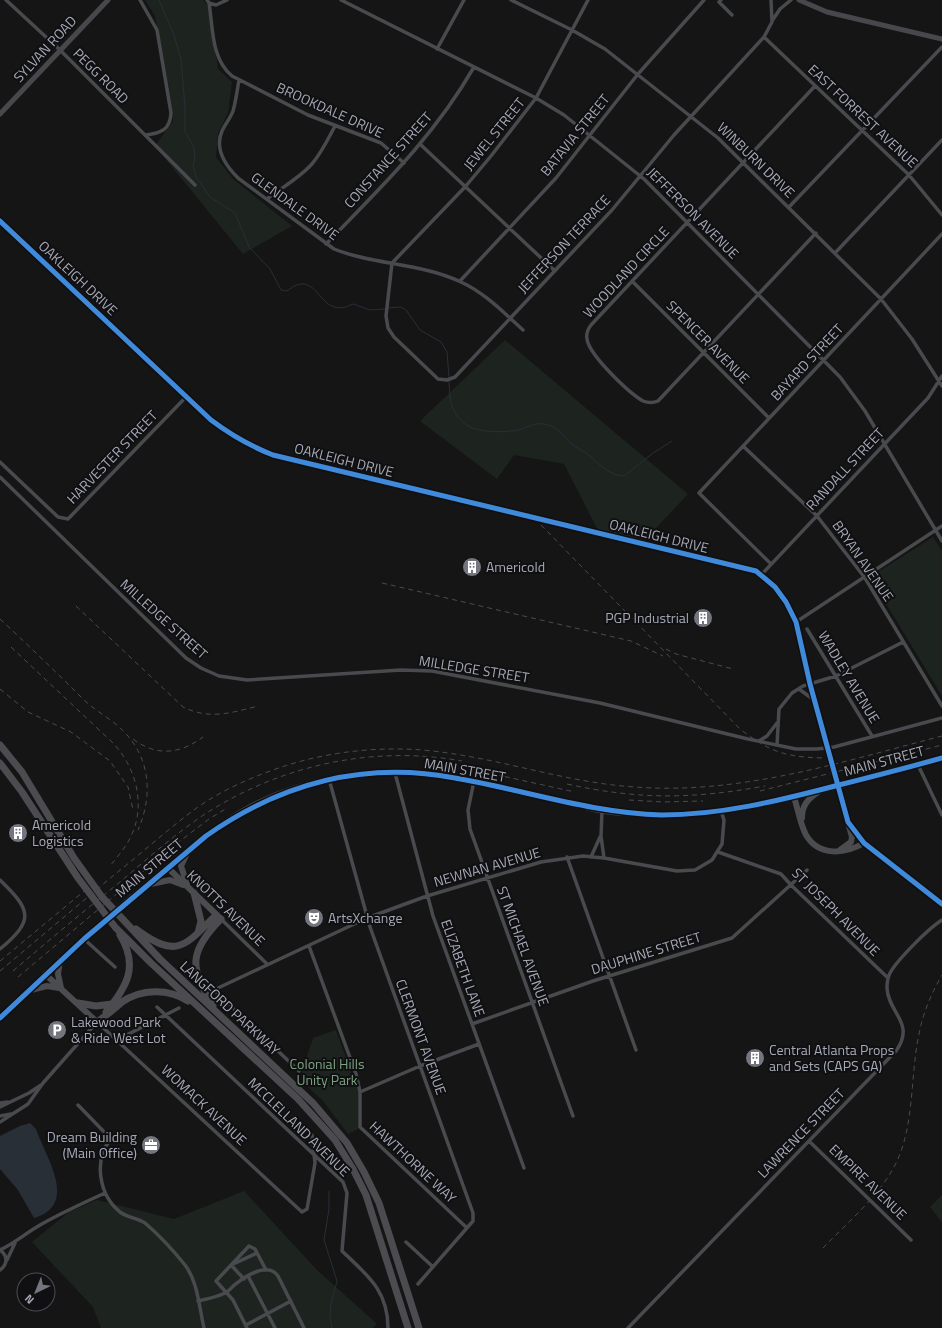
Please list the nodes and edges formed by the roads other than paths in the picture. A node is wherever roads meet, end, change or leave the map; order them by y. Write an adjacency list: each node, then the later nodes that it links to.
1 (6, 0): 22 (street, PEGG ROAD)
2 (108, 0): 22 (main road, SYLVAN ROAD)
3 (140, 0): 32 (street)
4 (227, 0): 14 (street)
5 (341, 0): 21 (street, JEFFERSON AVENUE)
6 (464, 0): 21 (street)
7 (511, 0): 17 (street, WINBURN DRIVE)
8 (588, 0): 17 (street, JEWEL STREET)
9 (704, 0): 24 (street, BATAVIA STREET)
10 (721, 0): 15 (street)
11 (771, 0): 16 (street, JEFFERSON TERRACE)
12 (791, 0): 16 (street)
13 (799, 0): 19 (main road)
14 (208, 1): 25 (street, BROOKDALE DRIVE)
15 (732, 15)
16 (772, 22): 18 (street, JEFFERSON TERRACE)
17 (572, 30): 24 (street, WINBURN DRIVE); 27 (street, JEWEL STREET)
18 (764, 38): 26 (street, EAST FORREST AVENUE); 29 (street, JEFFERSON TERRACE)
19 (942, 39)
20 (942, 47): 31 (street)
21 (437, 48): 23 (street, JEFFERSON AVENUE)
22 (60, 50): 28 (main road, SYLVAN ROAD); 32 (street, PEGG ROAD)
23 (474, 67): 27 (street, JEFFERSON AVENUE); 35 (street, CONSTANCE STREET)
24 (638, 74): 29 (street, WINBURN DRIVE); 33 (street, BATAVIA STREET)
25 (239, 80): 30 (street, BROOKDALE DRIVE); 42 (street, GLENDALE DRIVE)
26 (815, 86): 31 (street, EAST FORREST AVENUE); 36 (street, WOODLAND CIRCLE)
27 (536, 98): 33 (street, JEFFERSON AVENUE); 41 (street, JEWEL STREET)
28 (0, 114)
29 (692, 116): 36 (street, WINBURN DRIVE); 39 (street, JEFFERSON TERRACE)
30 (335, 126): 37 (street, BROOKDALE DRIVE); 42 (street)
31 (862, 131): 38 (street, EAST FORREST AVENUE); 43 (street)
32 (146, 135): 40 (street, PEGG ROAD)
33 (590, 135): 39 (street, JEFFERSON AVENUE); 47 (street, BATAVIA STREET)
34 (942, 140): 38 (street)
35 (421, 145): 37 (street, CONSTANCE STREET); 41 (street)
36 (744, 162): 43 (street, WINBURN DRIVE); 46 (street, WOODLAND CIRCLE)
37 (404, 164): 50 (street, CONSTANCE STREET)
38 (909, 175): 44 (street, EAST FORREST AVENUE); 51 (street)
39 (640, 176): 46 (street, JEFFERSON AVENUE); 53 (street, JEFFERSON TERRACE)
40 (195, 185)
41 (465, 187): 47 (street); 52 (street, JEWEL STREET)
42 (267, 199): 50 (street, GLENDALE DRIVE)
43 (789, 208): 48 (street, WINBURN DRIVE)
44 (942, 215)
45 (0, 221): 65 (street, OAKLEIGH DRIVE)
46 (687, 222): 55 (street, WOODLAND CIRCLE); 56 (street, JEFFERSON AVENUE)
47 (510, 228): 53 (street); 54 (street, BATAVIA STREET)
48 (816, 233): 51 (street, WINBURN DRIVE); 56 (street, WOODLAND CIRCLE)
49 (942, 234): 57 (street, BAYARD STREET)
50 (326, 244): 52 (street, GLENDALE DRIVE)
51 (835, 253): 57 (street, WINBURN DRIVE)
52 (392, 263): 54 (street, GLENDALE DRIVE); 58 (street, JEFFERSON TERRACE)
53 (554, 271): 58 (street, JEFFERSON TERRACE)
54 (460, 281): 58 (street, GLENDALE DRIVE)
55 (632, 281): 60 (street, SPENCER AVENUE); 60 (street, WOODLAND CIRCLE)
56 (759, 294): 60 (street, WOODLAND CIRCLE); 61 (street, JEFFERSON AVENUE)
57 (881, 299): 61 (street, BAYARD STREET); 63 (street, WINBURN DRIVE)
58 (510, 318): 59 (street, GLENDALE DRIVE)
59 (524, 330)
60 (704, 353): 66 (street, SPENCER AVENUE)
61 (824, 360): 66 (street, BAYARD STREET); 67 (street, JEFFERSON AVENUE)
62 (942, 376): 63 (street, RANDALL STREET)
63 (939, 381): 64 (street, WINBURN DRIVE); 67 (street, RANDALL STREET)
64 (942, 386)
65 (186, 397): 69 (street, HARVESTER STREET); 76 (street, OAKLEIGH DRIVE)
66 (769, 418): 68 (street, BAYARD STREET)
67 (884, 444): 71 (street, RANDALL STREET); 73 (street, JEFFERSON AVENUE)
68 (743, 446): 71 (street, BRYAN AVENUE); 75 (street, BAYARD STREET)
69 (0, 462)
70 (0, 477): 89 (street, MILLEDGE STREET)
71 (817, 516): 75 (street, RANDALL STREET); 77 (street, BRYAN AVENUE)
72 (942, 526): 73 (street)
73 (936, 530): 74 (street, JEFFERSON AVENUE); 77 (street)
74 (942, 541)
75 (771, 564): 76 (street, RANDALL STREET)
76 (760, 575): 78 (street)
77 (865, 578): 78 (street); 80 (street, BRYAN AVENUE)
78 (796, 622): 82 (street)
79 (807, 629): 81 (street, WADLEY AVENUE)
80 (903, 642): 81 (street); 85 (street, BRYAN AVENUE)
81 (836, 676): 82 (street); 88 (street, WADLEY AVENUE)
82 (810, 684): 83 (street); 84 (street)
83 (799, 688): 84 (street); 87 (street)
84 (815, 700): 103 (street, bridge)
85 (942, 706)
86 (942, 718): 88 (street, MILLEDGE STREET)
87 (777, 723): 89 (street); 91 (street)
88 (872, 736): 91 (street, MILLEDGE STREET)
89 (759, 741): 91 (street, MILLEDGE STREET)
90 (0, 745): 122 (highway, LANGFORD PARKWAY)
91 (777, 745)
92 (942, 758): 94 (main road, MAIN STREET)
93 (0, 763): 126 (highway, LANGFORD PARKWAY)
94 (918, 765): 98 (main road, MAIN STREET); 102 (street)
95 (395, 772): 96 (main road, MAIN STREET); 97 (main road, MAIN STREET); 120 (street, ELIZABETH LANE)
96 (329, 779): 107 (main road, MAIN STREET); 124 (street, CLERMONT AVENUE)
97 (474, 781): 100 (main road, MAIN STREET); 115 (street, ST MICHAEL AVENUE)
98 (821, 790): 99 (main road, MAIN STREET); 104 (main road)
99 (794, 797): 101 (main road, MAIN STREET); 104 (main road)
100 (602, 810): 101 (main road, MAIN STREET); 105 (street)
101 (721, 811): 108 (street, NEWNAN AVENUE)
102 (942, 815)
103 (848, 822): 106 (street); 109 (main road)
104 (802, 824): 109 (main road)
105 (601, 836): 111 (street); 112 (street)
106 (864, 843): 109 (main road); 121 (street)
107 (189, 849): 113 (main road, MAIN STREET); 119 (main road)
108 (718, 852): 112 (street, NEWNAN AVENUE); 117 (street, ST JOSEPH AVENUE)
109 (835, 852)
110 (567, 857): 111 (street, NEWNAN AVENUE); 115 (street, NEWNAN AVENUE); 135 (street)
111 (591, 857): 112 (street, NEWNAN AVENUE)
112 (604, 858)
113 (168, 868): 118 (main road, MAIN STREET); 119 (main road, KNOTTS AVENUE)
114 (807, 870): 117 (street, DAUPHINE STREET)
115 (487, 877): 120 (street, NEWNAN AVENUE); 140 (street, ST MICHAEL AVENUE)
116 (0, 880): 130 (street)
117 (790, 885): 135 (street, DAUPHINE STREET); 136 (street, ST JOSEPH AVENUE)
118 (148, 886): 119 (main road); 128 (main road, MAIN STREET, bridge)
119 (191, 890): 123 (main road, KNOTTS AVENUE); 127 (highway)
120 (427, 896): 124 (street, NEWNAN AVENUE); 148 (street, ELIZABETH LANE)
121 (942, 904)
122 (118, 916): 127 (highway); 146 (highway, LANGFORD PARKWAY)
123 (218, 917): 127 (highway); 132 (street, KNOTTS AVENUE); 146 (highway)
124 (367, 918): 129 (street, NEWNAN AVENUE); 152 (street, CLERMONT AVENUE)
125 (942, 920): 136 (street)
126 (115, 927): 141 (highway); 146 (highway, LANGFORD PARKWAY)
127 (198, 933)
128 (84, 939): 131 (main road, MAIN STREET); 133 (street)
129 (309, 946): 132 (street, NEWNAN AVENUE); 155 (street, HAWTHORNE WAY)
130 (0, 949)
131 (60, 960): 134 (main road, MAIN STREET); 137 (main road)
132 (267, 964): 153 (street, NEWNAN AVENUE)
133 (115, 967)
134 (45, 974): 137 (main road, WOMACK AVENUE); 138 (main road, MAIN STREET)
135 (609, 976): 140 (street, DAUPHINE STREET); 151 (street)
136 (888, 978): 165 (street, LAWRENCE STREET)
137 (62, 990): 138 (main road); 139 (main road, WOMACK AVENUE)
138 (26, 993): 145 (main road, MAIN STREET)
139 (78, 1003): 141 (highway); 147 (main road, WOMACK AVENUE)
140 (532, 1003): 148 (street, DAUPHINE STREET); 162 (street, ST MICHAEL AVENUE)
141 (112, 1004): 147 (highway)
142 (157, 1007): 144 (street, MCCLELLAND AVENUE)
143 (179, 1008): 144 (street)
144 (165, 1015): 149 (street); 166 (street, MCCLELLAND AVENUE)
145 (0, 1018)
146 (217, 1019): 147 (highway); 192 (highway, LANGFORD PARKWAY); 193 (highway, LANGFORD PARKWAY)
147 (97, 1022): 149 (street, WOMACK AVENUE); 154 (street)
148 (472, 1024): 150 (street, ELIZABETH LANE)
149 (117, 1040): 166 (street, WOMACK AVENUE)
150 (479, 1044): 152 (street); 167 (street, ELIZABETH LANE)
151 (636, 1050)
152 (420, 1066): 155 (street); 169 (street, CLERMONT AVENUE)
153 (299, 1071)
154 (43, 1083): 156 (street); 160 (street)
155 (360, 1092): 169 (street, HAWTHORNE WAY)
156 (11, 1102): 157 (street); 159 (street)
157 (0, 1103)
158 (78, 1105): 168 (street)
159 (0, 1107)
160 (14, 1114): 161 (street); 163 (street)
161 (0, 1116)
162 (573, 1116)
163 (0, 1122)
164 (312, 1135): 166 (street)
165 (809, 1141): 170 (street, EMPIRE AVENUE); 194 (street, LAWRENCE STREET)
166 (315, 1156): 191 (street, MCCLELLAND AVENUE)
167 (524, 1168)
168 (105, 1193): 171 (street); 184 (street)
169 (467, 1228): 177 (street, CLERMONT AVENUE)
170 (911, 1240)
171 (16, 1242): 173 (street); 175 (street)
172 (406, 1242): 177 (street)
173 (0, 1250): 175 (street)
174 (257, 1253): 176 (street); 176 (street); 179 (street)
175 (6, 1261): 178 (street)
176 (232, 1265): 181 (street); 183 (street)
177 (432, 1266): 182 (street, CLERMONT AVENUE)
178 (0, 1270)
179 (266, 1270): 180 (street); 185 (street)
180 (248, 1276): 181 (street); 186 (street)
181 (244, 1279): 183 (street)
182 (418, 1284)
183 (227, 1293): 184 (street); 187 (street)
184 (198, 1301): 188 (street)
185 (291, 1301): 186 (street); 190 (street)
186 (268, 1314): 187 (street); 189 (street)
187 (246, 1327)
188 (204, 1328)
189 (275, 1328)
190 (304, 1328)
191 (388, 1328)
192 (408, 1328)
193 (419, 1328)
194 (628, 1328)

